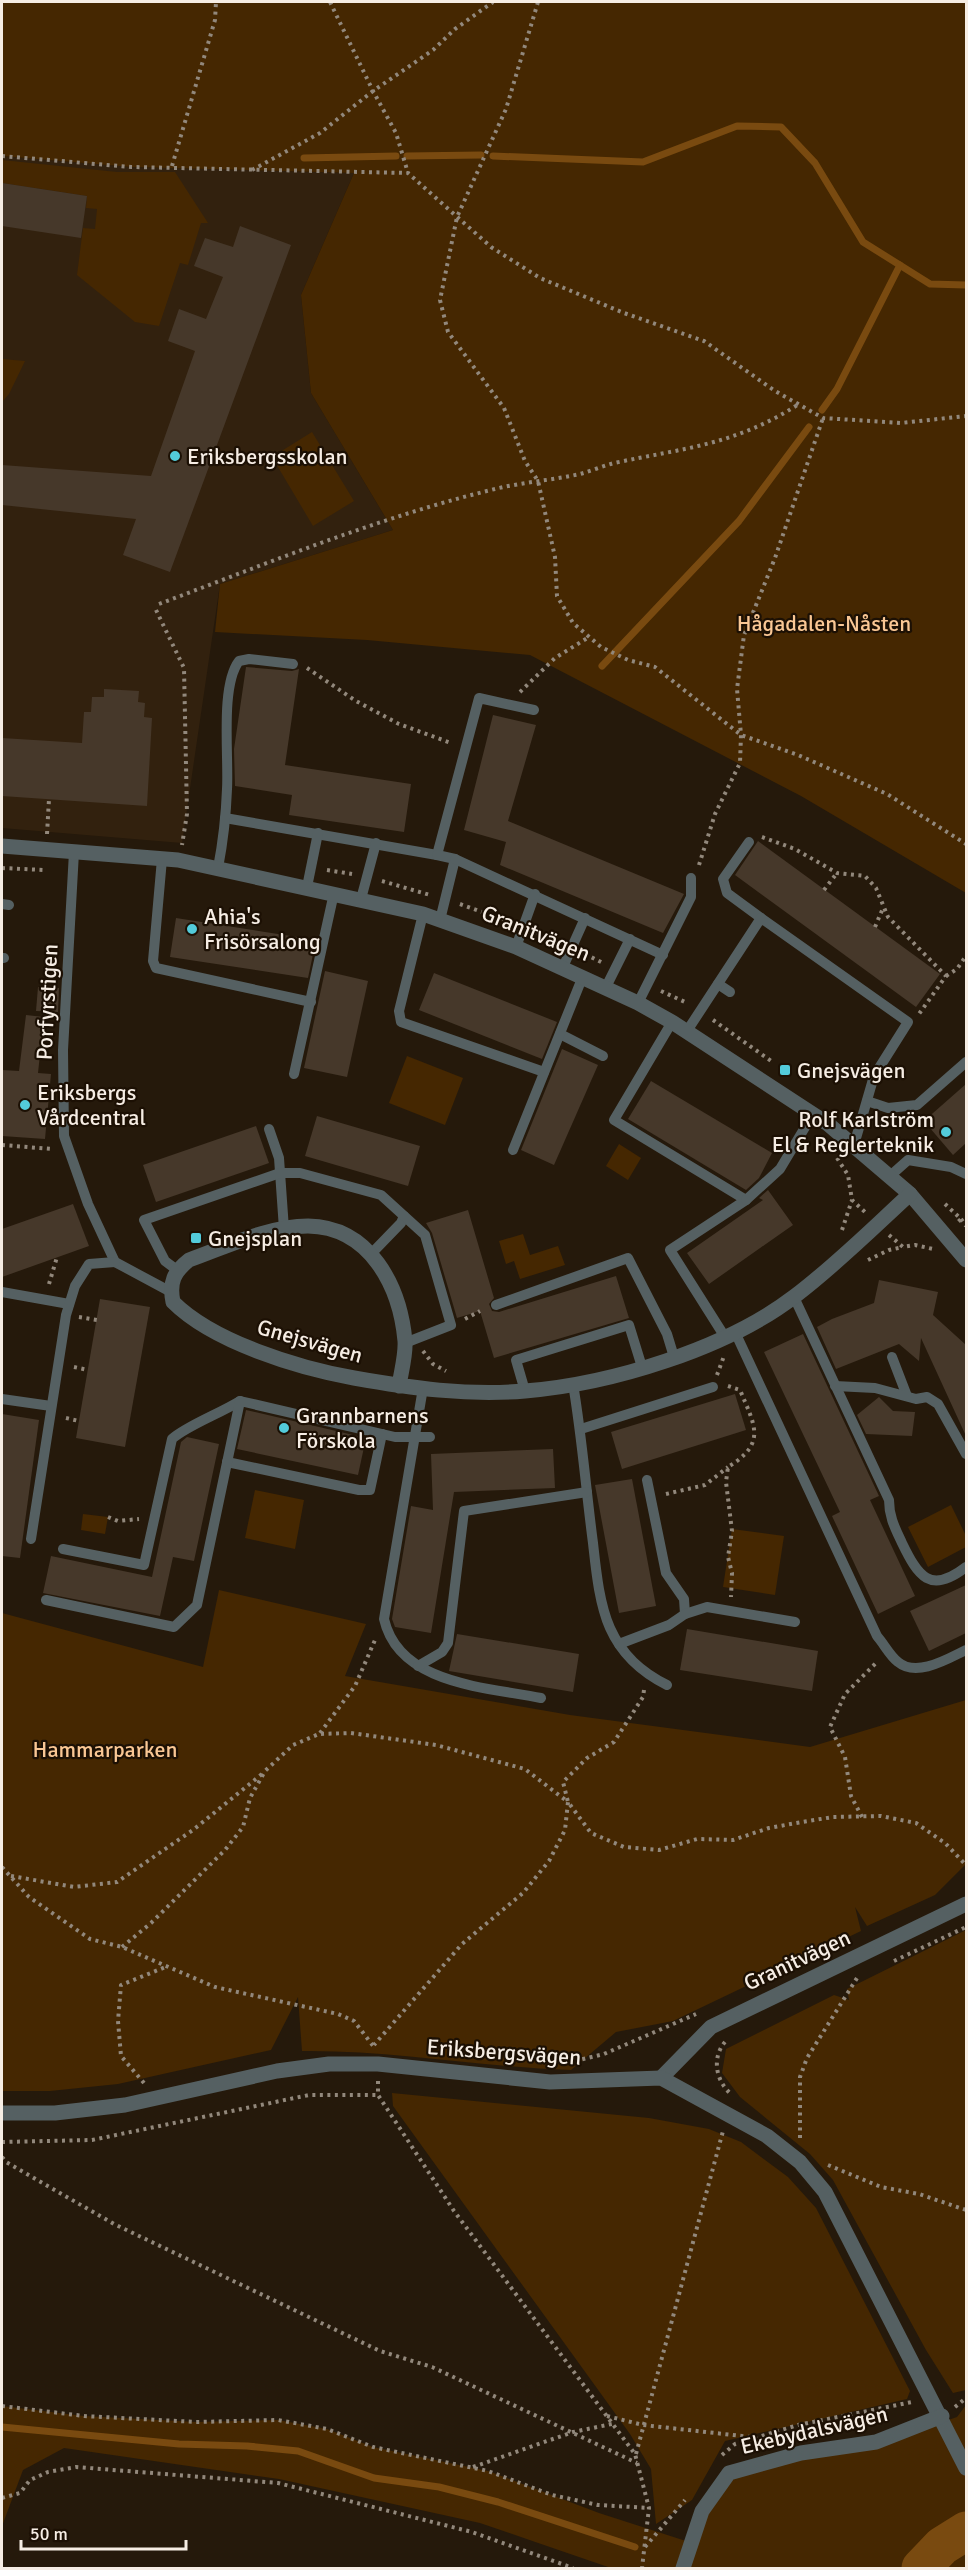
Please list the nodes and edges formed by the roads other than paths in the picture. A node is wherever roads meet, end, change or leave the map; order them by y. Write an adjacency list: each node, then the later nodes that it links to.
1 (293, 664): 3 (lane)
2 (534, 710): 9 (lane)
3 (225, 818): 4 (lane); 12 (lane)
4 (318, 833): 6 (lane); 14 (lane)
5 (748, 842): 20 (lane)
6 (376, 843): 9 (lane); 17 (lane)
7 (2, 846): 8 (street, Granitvägen)
8 (74, 852): 10 (street, Granitvägen); 53 (lane, Porfyrstigen)
9 (437, 855): 11 (lane)
10 (162, 859): 12 (street, Granitvägen); 30 (lane)
11 (455, 860): 16 (lane); 21 (lane)
12 (219, 868): 14 (street, Granitvägen)
13 (691, 878): 24 (lane)
14 (307, 887): 15 (street, Granitvägen)
15 (334, 893): 17 (street, Granitvägen); 30 (lane)
16 (535, 894): 19 (lane); 23 (lane)
17 (361, 899): 18 (street, Granitvägen)
18 (423, 914): 21 (street, Granitvägen); 37 (lane)
19 (585, 918): 22 (lane); 25 (lane)
20 (761, 918): 27 (lane); 39 (lane)
21 (440, 920): 23 (street, Granitvägen)
22 (630, 939): 24 (lane); 28 (lane)
23 (516, 946): 25 (street, Granitvägen)
24 (663, 954): 31 (lane)
25 (562, 967): 26 (street, Granitvägen)
26 (583, 976): 28 (street, Granitvägen); 34 (lane)
27 (718, 984): 29 (lane); 33 (lane)
28 (606, 987): 31 (street, Granitvägen)
29 (730, 992)
30 (311, 1002): 38 (lane)
31 (638, 1003): 32 (street, Granitvägen)
32 (672, 1022): 33 (street, Granitvägen); 48 (lane)
33 (687, 1031): 40 (street, Granitvägen)
34 (560, 1034): 35 (lane); 37 (lane)
35 (603, 1056)
36 (966, 1062): 39 (lane)
37 (544, 1072): 43 (lane)
38 (294, 1074)
39 (865, 1093): 42 (lane)
40 (813, 1114): 42 (street, Granitvägen); 48 (lane)
41 (269, 1129): 44 (lane)
42 (854, 1145): 46 (street, Granitvägen)
43 (513, 1150)
44 (280, 1173): 49 (lane); 50 (lane); 54 (lane)
45 (966, 1174): 46 (lane)
46 (890, 1176): 47 (street, Granitvägen)
47 (910, 1194): 52 (street, Granitvägen); 57 (street, Gnejsvägen)
48 (746, 1200): 60 (lane)
49 (404, 1216): 51 (lane); 61 (lane)
50 (284, 1229): 51 (street); 54 (street)
51 (371, 1254): 61 (street)
52 (966, 1260)
53 (115, 1262): 56 (lane); 58 (lane)
54 (177, 1270): 56 (street)
55 (2, 1292): 58 (lane)
56 (171, 1292): 66 (street, Gnejsvägen)
57 (794, 1297): 60 (street, Gnejsvägen); 67 (lane)
58 (69, 1304): 74 (lane)
59 (496, 1305): 62 (lane)
60 (730, 1335): 62 (street, Gnejsvägen); 90 (lane)
61 (411, 1340): 66 (street)
62 (674, 1357): 64 (street, Gnejsvägen)
63 (892, 1357): 71 (lane)
64 (642, 1367): 65 (street, Gnejsvägen); 70 (lane)
65 (573, 1384): 70 (street, Gnejsvägen); 75 (lane)
66 (399, 1386): 69 (street, Gnejsvägen)
67 (835, 1386): 71 (lane); 85 (lane)
68 (713, 1387): 75 (lane)
69 (423, 1388): 70 (street, Gnejsvägen); 78 (lane)
70 (525, 1391)
71 (907, 1396): 79 (lane)
72 (2, 1399): 74 (lane)
73 (240, 1401): 76 (lane); 80 (lane); 84 (lane)
74 (51, 1406): 83 (lane)
75 (581, 1429): 82 (lane)
76 (382, 1434): 78 (lane); 80 (lane)
77 (430, 1437): 78 (lane)
78 (413, 1438): 91 (lane)
79 (966, 1454)
80 (227, 1461): 86 (lane)
81 (647, 1480): 87 (lane)
82 (587, 1492): 89 (lane); 91 (lane)
83 (31, 1539)
84 (63, 1549)
85 (966, 1567)
86 (46, 1600)
87 (685, 1614): 88 (lane); 89 (lane)
88 (795, 1622)
89 (619, 1644): 92 (lane)
90 (966, 1650)
91 (418, 1666): 93 (lane)
92 (667, 1685)
93 (542, 1698)
94 (966, 1904): 95 (street, Granitvägen)
95 (661, 2078): 96 (street, Eriksbergsvägen); 97 (street, Eriksbergsvägen)
96 (2, 2113)
97 (942, 2416): 98 (street, Eriksbergsvägen); 99 (street, Ekebydalsvägen)
98 (966, 2468)
99 (683, 2568)

